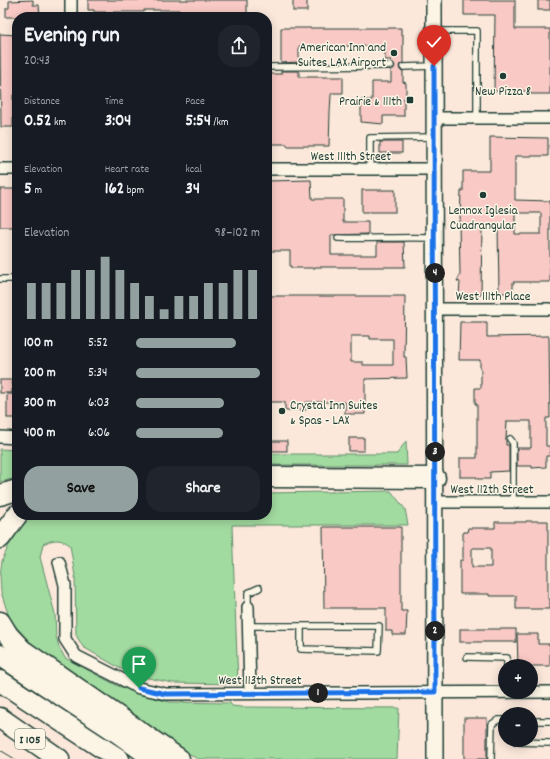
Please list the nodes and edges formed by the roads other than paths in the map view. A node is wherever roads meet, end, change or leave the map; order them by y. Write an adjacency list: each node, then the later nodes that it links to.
1 (71, 0): 3 (street)
2 (434, 0): 4 (main road)
3 (71, 12)
4 (434, 31): 6 (main road); 10 (lane)
5 (391, 66): 7 (lane)
6 (434, 66): 8 (lane); 9 (main road)
7 (272, 67)
8 (403, 67)
9 (435, 118): 10 (street); 12 (main road)
10 (477, 118): 11 (street)
11 (550, 118)
12 (435, 137): 15 (lane); 16 (main road)
13 (12, 169): 17 (street)
14 (272, 169): 15 (street, West 111th Street)
15 (370, 169): 16 (street, West 111th Street)
16 (435, 169): 19 (main road)
17 (0, 170)
18 (338, 238): 19 (lane)
19 (435, 238): 22 (main road)
20 (0, 279): 21 (lane)
21 (12, 279)
22 (435, 309): 23 (street, West 111th Place); 28 (main road)
23 (550, 309)
24 (0, 437): 25 (street)
25 (12, 438)
26 (510, 439): 32 (lane)
27 (272, 477): 28 (highway)
28 (435, 478): 31 (main road)
29 (12, 491): 30 (highway)
30 (0, 494)
31 (435, 502): 32 (street, West 112th Street); 46 (main road)
32 (513, 502): 33 (street, West 112th Street)
33 (550, 502)
34 (13, 520): 35 (highway)
35 (0, 538)
36 (59, 562): 48 (street, West 113th Street)
37 (259, 588): 38 (lane)
38 (248, 606): 40 (street)
39 (0, 622): 58 (highway)
40 (248, 626): 41 (lane); 48 (street)
41 (300, 626): 41 (lane)
42 (0, 655): 57 (highway)
43 (467, 657): 44 (lane)
44 (507, 659)
45 (6, 684): 56 (highway)
46 (435, 692): 47 (street, West 113th Street); 48 (street, West 113th Street); 59 (main road)
47 (550, 692)
48 (250, 693)
49 (0, 718): 55 (highway, I 105)
50 (498, 720): 60 (lane)
51 (538, 721): 52 (lane)
52 (550, 721)
53 (538, 743): 54 (lane)
54 (550, 743)
55 (59, 759)
56 (119, 759)
57 (154, 759)
58 (179, 759)
59 (435, 759)
60 (491, 759)

